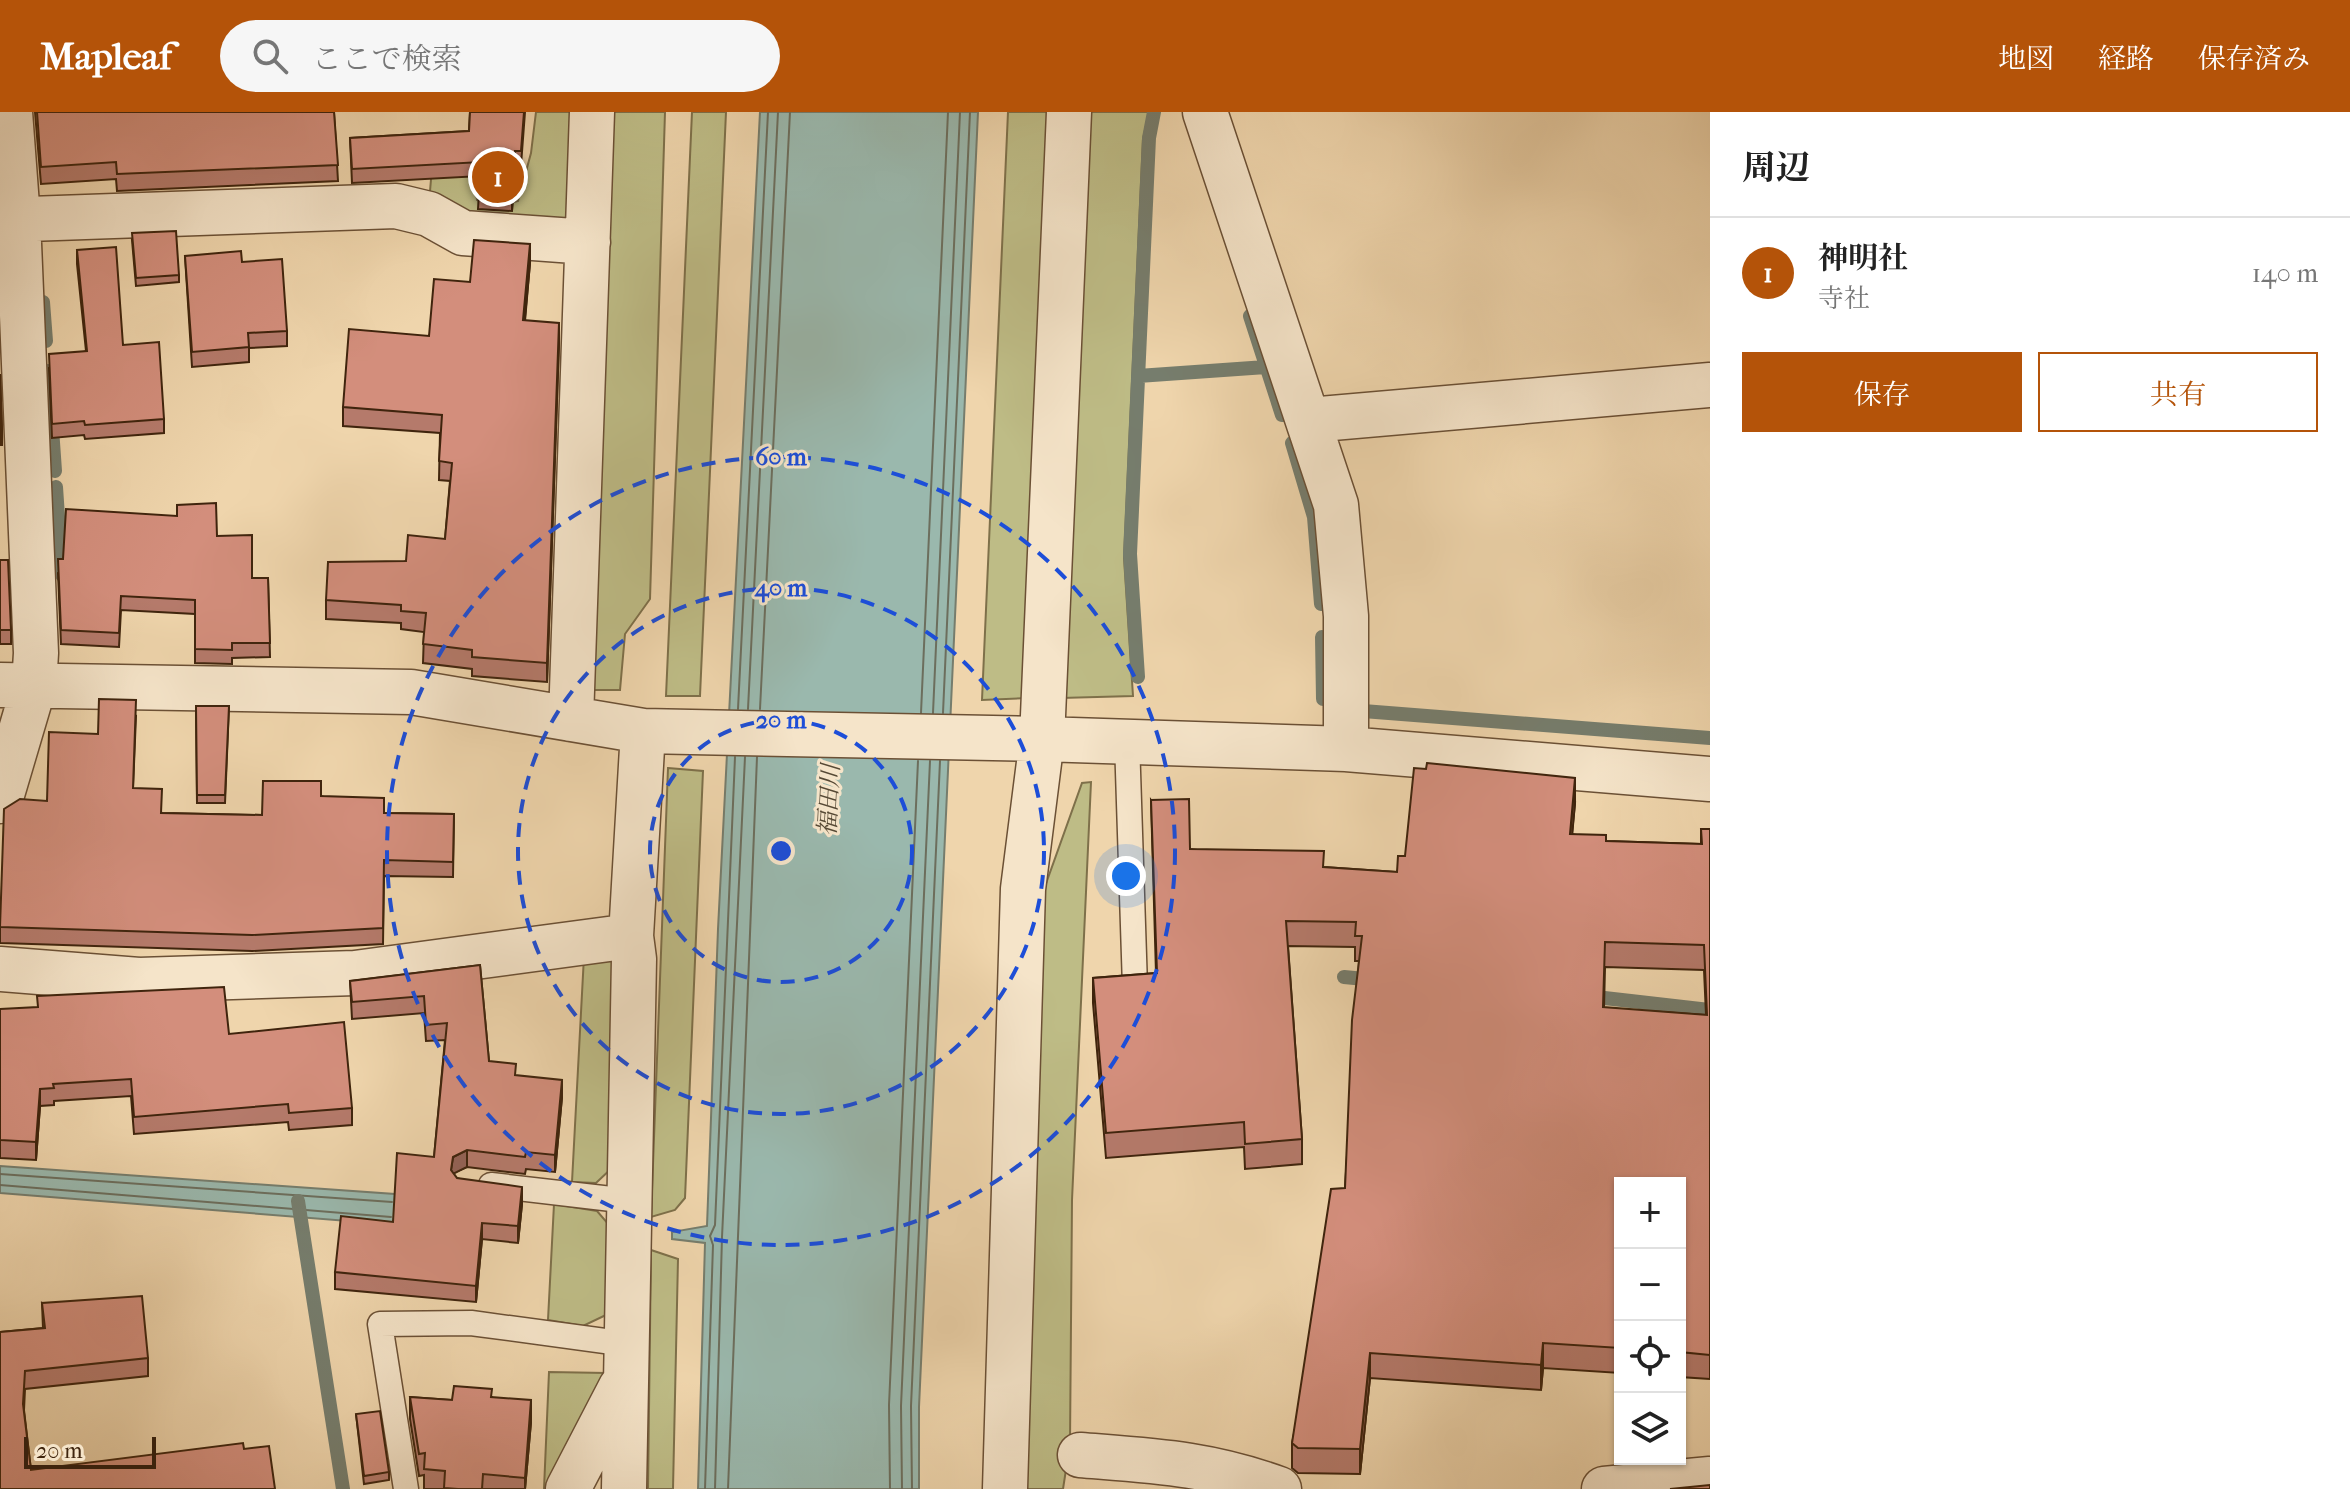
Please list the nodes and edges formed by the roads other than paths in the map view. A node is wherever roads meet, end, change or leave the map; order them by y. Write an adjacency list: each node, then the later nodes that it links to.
1 (10, 112): 5 (street)
2 (592, 112): 6 (street)
3 (1069, 112): 12 (street)
4 (1205, 112): 8 (street)
5 (9, 219): 6 (street); 9 (street)
6 (588, 242): 10 (street)
7 (1710, 385): 8 (street)
8 (1309, 420): 14 (street)
9 (17, 686): 10 (street); 16 (street)
10 (571, 719): 11 (street)
11 (643, 731): 12 (street); 17 (street)
12 (1024, 738): 13 (street); 28 (street)
13 (1127, 741): 14 (street); 19 (lane)
14 (1346, 749): 15 (street)
15 (1710, 779)
16 (0, 801)
17 (631, 936): 18 (street); 21 (street)
18 (0, 969)
19 (1135, 987)
20 (465, 1182): 21 (lane)
21 (629, 1201): 22 (street)
22 (627, 1361): 25 (lane); 26 (street); 27 (street)
23 (1080, 1455): 29 (street)
24 (1710, 1479): 30 (street)
25 (406, 1489)
26 (568, 1489)
27 (624, 1489)
28 (1005, 1489)
29 (1279, 1489)
30 (1604, 1489)

